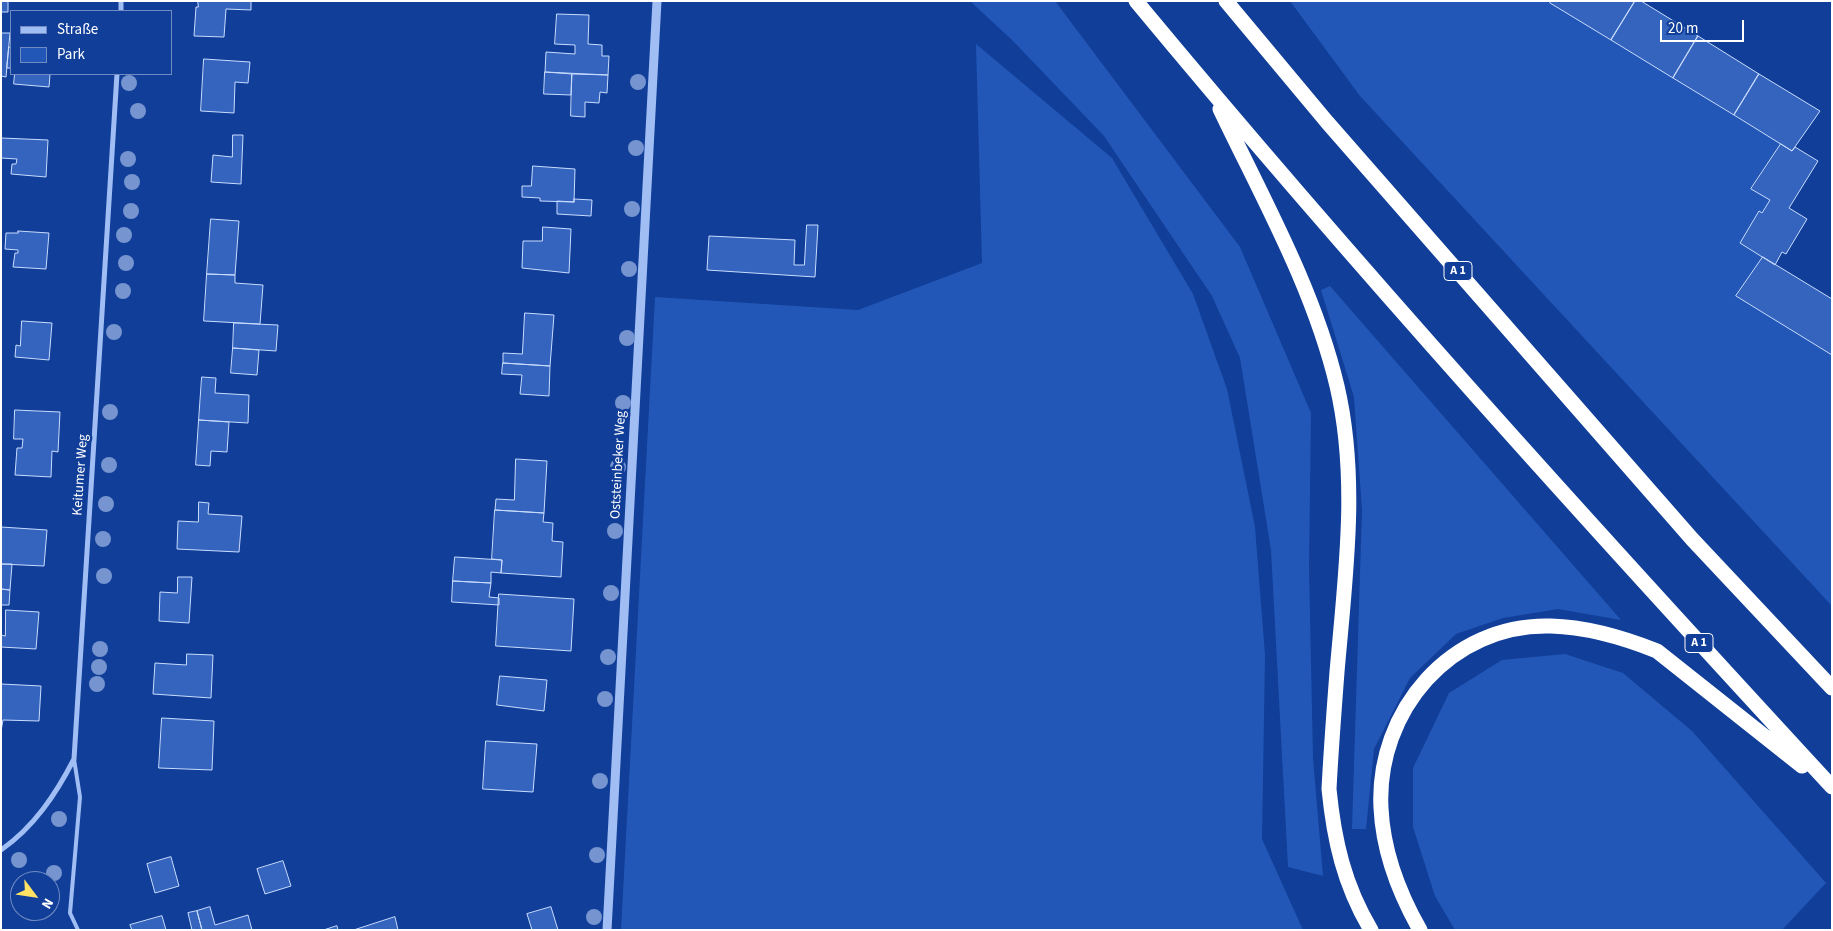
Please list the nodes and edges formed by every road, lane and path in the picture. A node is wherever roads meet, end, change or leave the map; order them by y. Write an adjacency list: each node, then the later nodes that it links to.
1 (658, 1): 11 (street, Oststeinbeker Weg)
2 (1136, 1): 5 (highway, A 1)
3 (1226, 1): 6 (highway, A 1)
4 (117, 75): 7 (street, Keitumer Weg)
5 (1211, 92): 8 (highway, A 1); 12 (highway)
6 (1832, 688)
7 (74, 759): 9 (street, Keitumer Weg); 10 (lane)
8 (1832, 788): 13 (highway)
9 (1, 850)
10 (78, 930)
11 (608, 930)
12 (1371, 930)
13 (1420, 930)

